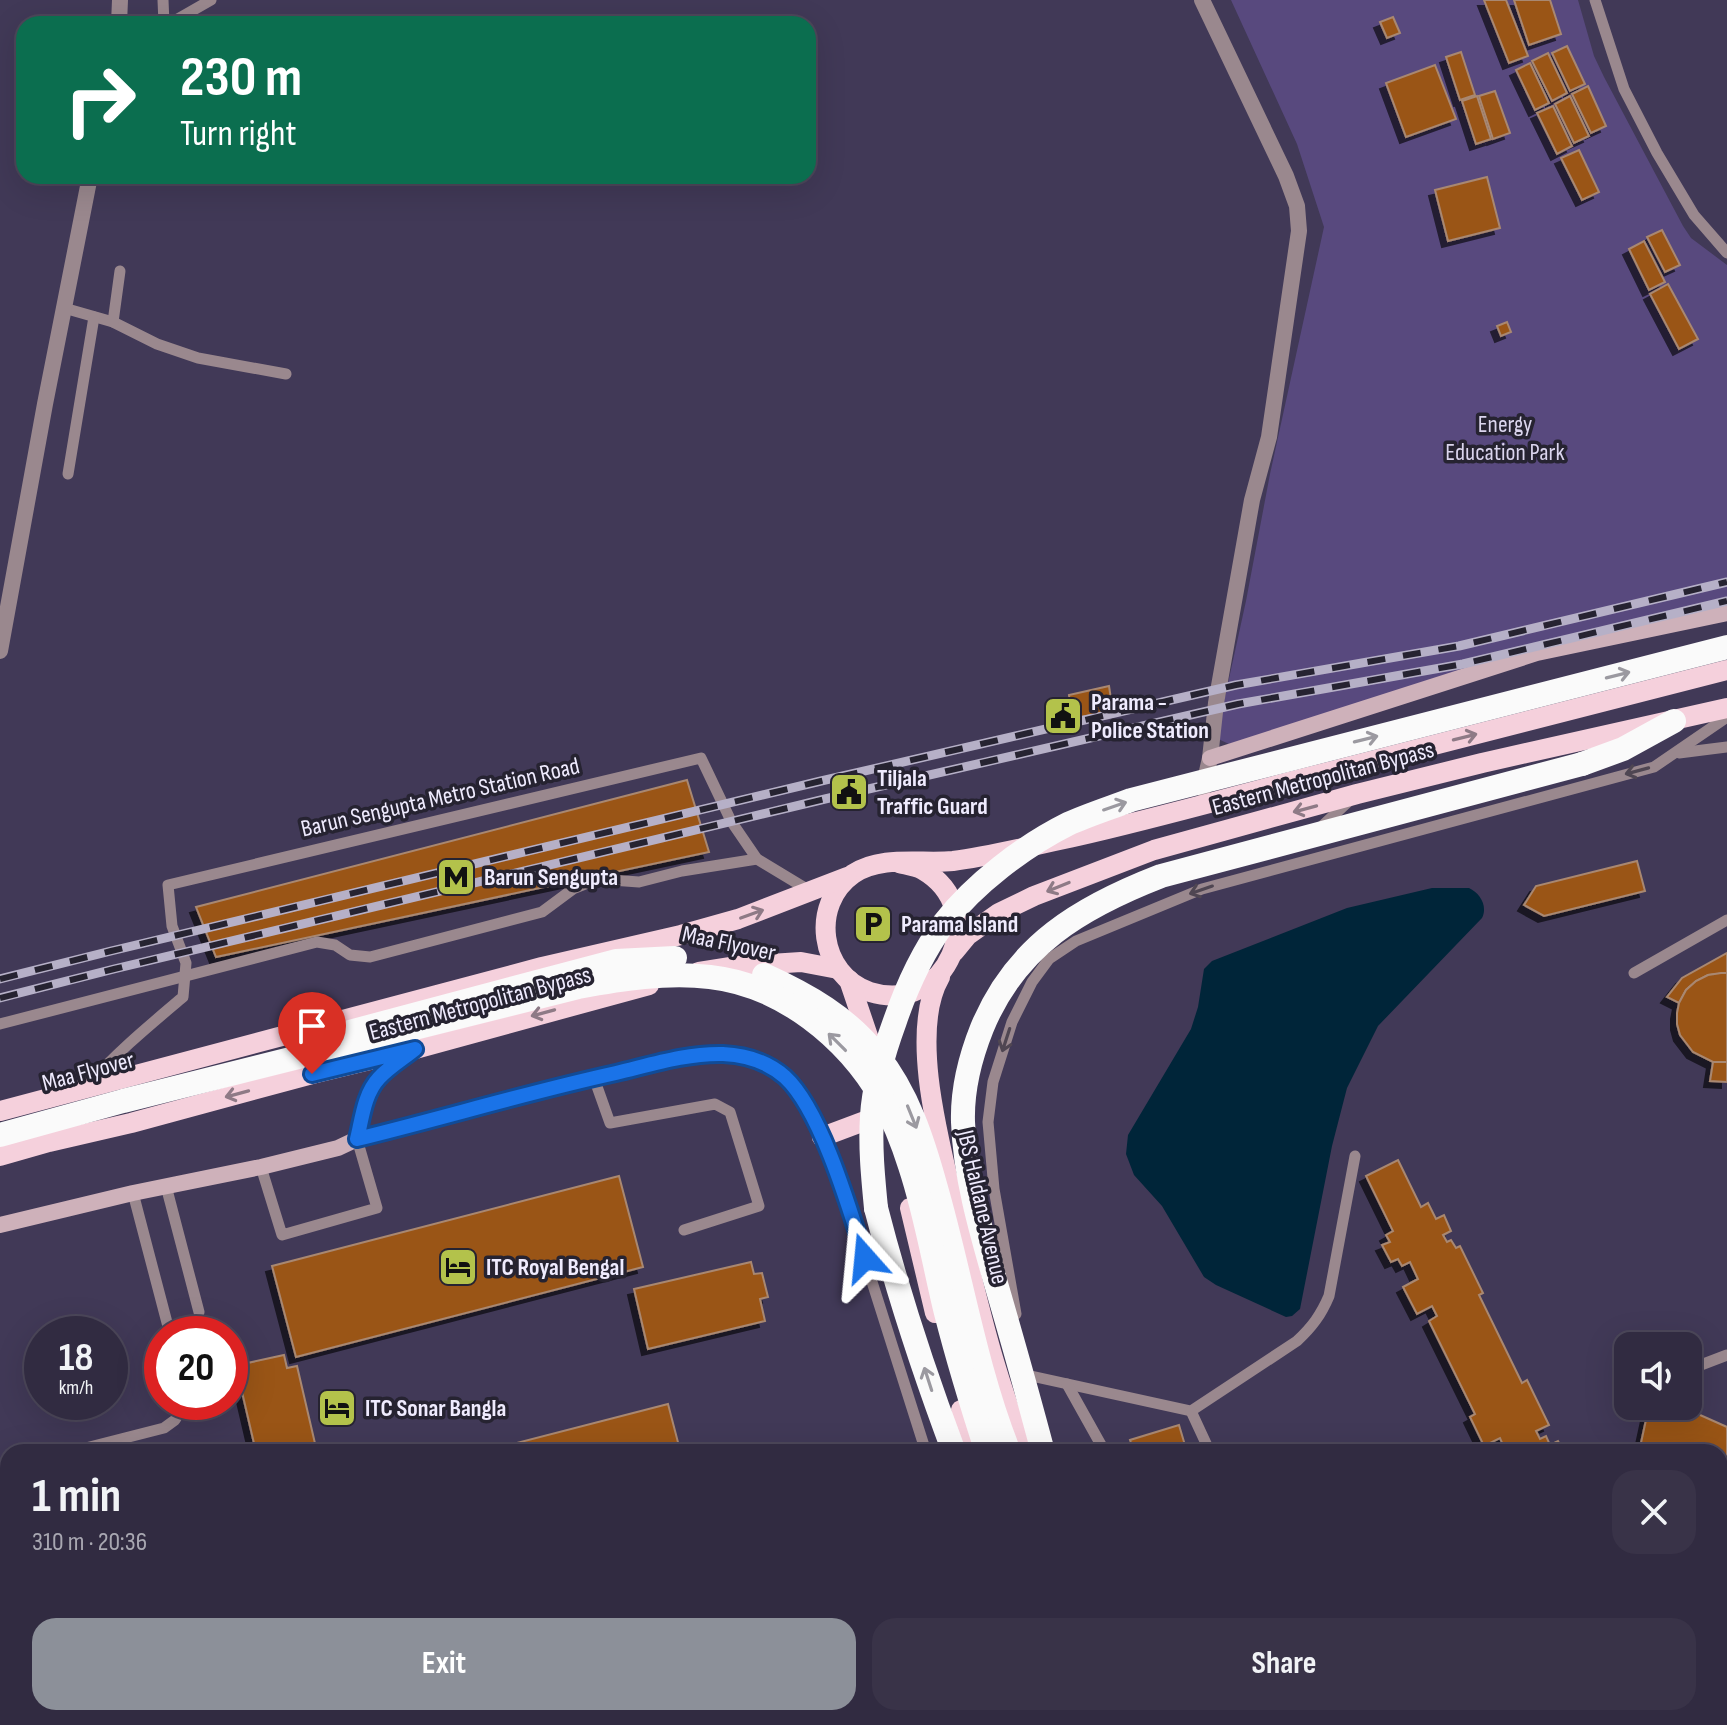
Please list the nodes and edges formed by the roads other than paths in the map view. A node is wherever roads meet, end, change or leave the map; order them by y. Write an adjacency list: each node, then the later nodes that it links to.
1 (211, 0): 4 (lane)
2 (1202, 0): 22 (street)
3 (1595, 0): 6 (lane)
4 (182, 16)
5 (88, 184): 8 (street)
6 (1727, 253)
7 (120, 271): 10 (lane)
8 (64, 308): 9 (lane); 15 (street)
9 (94, 317): 10 (lane); 12 (lane)
10 (113, 322): 11 (lane)
11 (286, 374)
12 (68, 474)
13 (1727, 613): 22 (street)
14 (1727, 647): 64 (highway, one-way to 14, bridge)
15 (0, 651)
16 (1727, 670): 24 (main road, one-way to 16)
17 (1727, 708): 19 (main road, Eastern Metropolitan Bypass)
18 (1727, 717): 21 (lane)
19 (1674, 721): 23 (main road, Eastern Metropolitan Bypass); 69 (highway, bridge)
20 (1727, 747): 21 (lane)
21 (1674, 753): 27 (lane, one-way to 27)
22 (1210, 758): 24 (street)
23 (1357, 794): 27 (lane); 31 (main road, Eastern Metropolitan Bypass, one-way to 31)
24 (1199, 805): 26 (main road)
25 (757, 859): 29 (lane, Barun Sengupta Metro Station Road); 35 (lane); 35 (lane, Barun Sengupta Metro Station Road)
26 (899, 863): 28 (main road); 31 (main road)
27 (1276, 868): 58 (lane, one-way to 58)
28 (853, 874): 29 (main road); 34 (main road)
29 (811, 892): 39 (main road, one-way to 29)
30 (1727, 920): 33 (lane)
31 (954, 952): 32 (main road)
32 (944, 970): 34 (main road); 57 (main road, JBS Haldane Avenue)
33 (1634, 973)
34 (844, 975): 37 (main road, Eastern Metropolitan Bypass, one-way to 37); 41 (main road)
35 (185, 976): 36 (lane); 39 (lane)
36 (0, 1024)
37 (415, 1049): 45 (street); 46 (main road, Eastern Metropolitan Bypass, one-way to 46)
38 (594, 1078): 44 (lane); 45 (lane); 52 (lane)
39 (85, 1089): 40 (main road)
40 (0, 1111)
41 (890, 1112): 44 (main road); 65 (main road)
42 (0, 1123): 67 (highway, Maa Flyover, one-way to 67, bridge)
43 (0, 1135): 66 (highway, Maa Flyover, one-way to 43, bridge)
44 (822, 1137): 63 (lane)
45 (357, 1139): 48 (street); 48 (lane)
46 (0, 1156)
47 (1355, 1156): 60 (lane)
48 (261, 1167): 49 (street)
49 (166, 1186): 50 (street); 53 (lane)
50 (133, 1193): 51 (street); 54 (lane)
51 (0, 1225)
52 (684, 1230)
53 (199, 1312)
54 (165, 1316)
55 (1727, 1355): 56 (lane)
56 (1702, 1365)
57 (996, 1370): 58 (lane); 68 (main road, JBS Haldane Avenue)
58 (1031, 1376): 59 (lane); 70 (lane)
59 (1067, 1384): 60 (lane); 71 (lane)
60 (1191, 1411): 72 (lane)
61 (175, 1420): 62 (lane)
62 (101, 1444)
63 (923, 1444)
64 (951, 1444)
65 (972, 1444)
66 (984, 1444)
67 (1006, 1444)
68 (1021, 1444)
69 (1041, 1444)
70 (1053, 1444)
71 (1101, 1444)
72 (1206, 1444)

